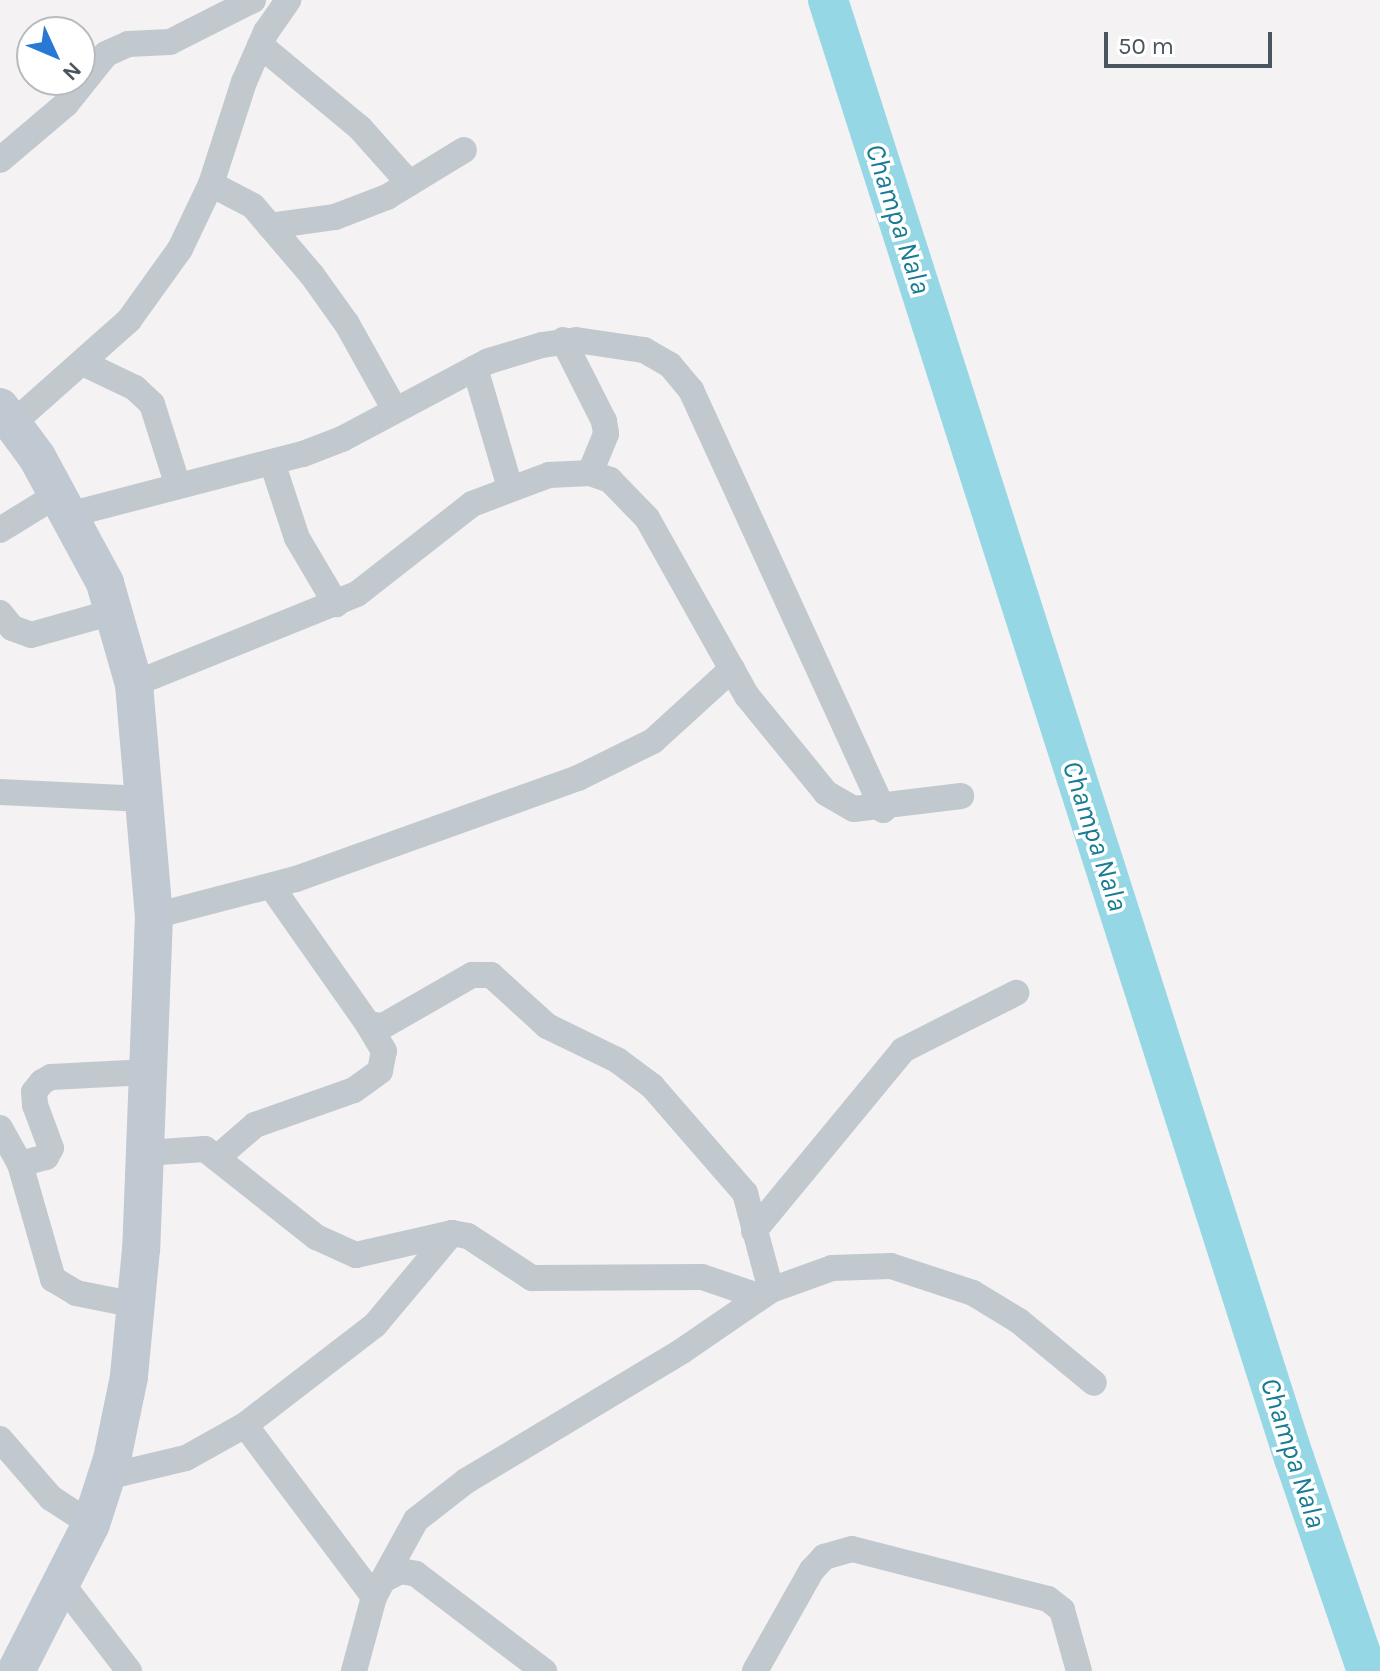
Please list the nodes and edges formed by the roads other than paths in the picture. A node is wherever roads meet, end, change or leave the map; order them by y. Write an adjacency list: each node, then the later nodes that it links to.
1 (253, 0): 5 (street)
2 (288, 0): 3 (street)
3 (260, 45): 6 (street); 7 (street)
4 (464, 150): 6 (street)
5 (0, 160)
6 (409, 183): 8 (street)
7 (211, 184): 8 (street); 10 (street)
8 (270, 226): 12 (street)
9 (563, 340): 11 (street); 15 (street); 28 (street)
10 (83, 363): 13 (street); 16 (street)
11 (475, 368): 12 (street); 17 (street)
12 (395, 410): 14 (street)
13 (6, 416): 18 (main road)
14 (272, 462): 16 (street); 20 (street)
15 (590, 473): 17 (street); 23 (street)
16 (178, 486): 18 (street)
17 (510, 488): 20 (street)
18 (62, 505): 19 (street); 21 (main road)
19 (0, 530)
20 (336, 604): 24 (street)
21 (113, 612): 22 (street); 24 (main road)
22 (0, 613)
23 (732, 669): 28 (street); 29 (street)
24 (134, 684): 27 (main road)
25 (0, 792): 27 (street)
26 (961, 796): 28 (street)
27 (144, 799): 30 (main road)
28 (883, 810)
29 (271, 886): 30 (street); 32 (street)
30 (154, 916): 33 (main road)
31 (1016, 993): 38 (street)
32 (368, 1024): 36 (street); 38 (street)
33 (148, 1072): 35 (main road); 37 (street)
34 (0, 1128): 37 (street)
35 (145, 1153): 36 (street); 41 (main road)
36 (219, 1156): 39 (street)
37 (20, 1164): 41 (street)
38 (754, 1231): 40 (street)
39 (452, 1233): 40 (street); 43 (street)
40 (766, 1294): 42 (street); 48 (street)
41 (136, 1305): 45 (main road)
42 (1094, 1383)
43 (245, 1425): 45 (street); 48 (street)
44 (0, 1439): 46 (street)
45 (106, 1477): 46 (main road)
46 (91, 1524): 47 (main road)
47 (62, 1584): 49 (main road); 50 (street)
48 (378, 1589): 51 (street); 52 (street)
49 (16, 1671)
50 (129, 1671)
51 (354, 1671)
52 (544, 1671)
53 (755, 1671): 54 (street)
54 (1079, 1671)

